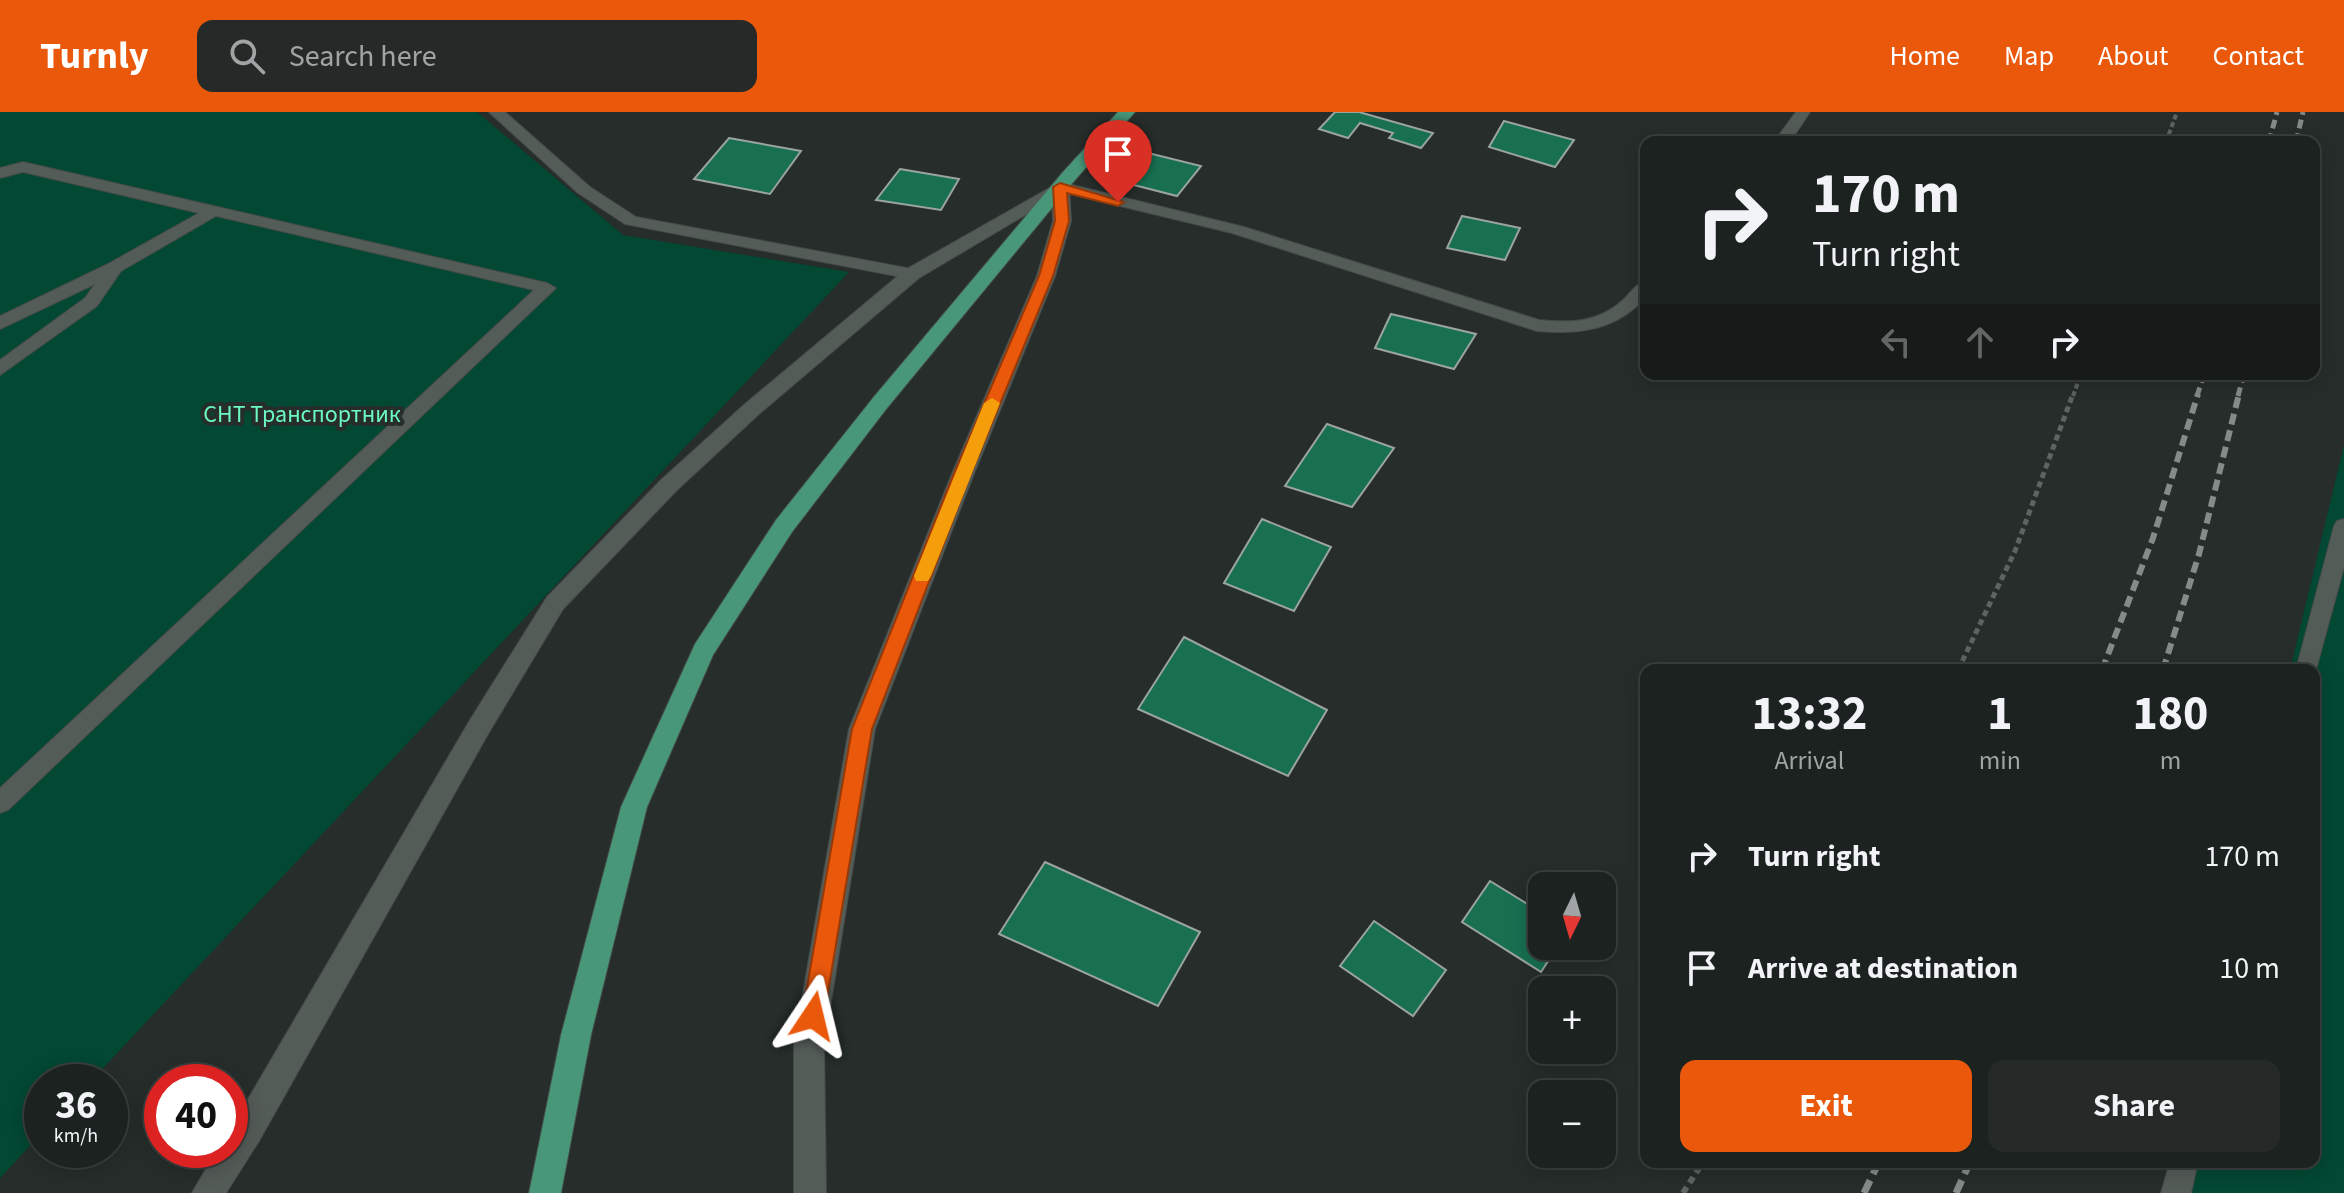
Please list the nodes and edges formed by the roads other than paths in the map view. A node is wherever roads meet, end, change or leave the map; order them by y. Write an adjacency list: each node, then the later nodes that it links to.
1 (496, 112): 9 (lane)
2 (1127, 112): 6 (main road)
3 (1803, 112): 4 (lane)
4 (1786, 136)
5 (0, 173): 7 (lane)
6 (1060, 187): 9 (street); 10 (lane); 18 (main road); 19 (street)
7 (214, 211): 8 (lane); 15 (lane)
8 (114, 268): 11 (lane); 12 (lane)
9 (912, 274): 17 (street)
10 (1640, 292)
11 (0, 323)
12 (0, 369)
13 (2344, 526): 14 (lane)
14 (2309, 664)
15 (0, 803)
16 (2182, 1168): 20 (lane)
17 (208, 1193)
18 (545, 1193)
19 (810, 1193)
20 (2176, 1193)

